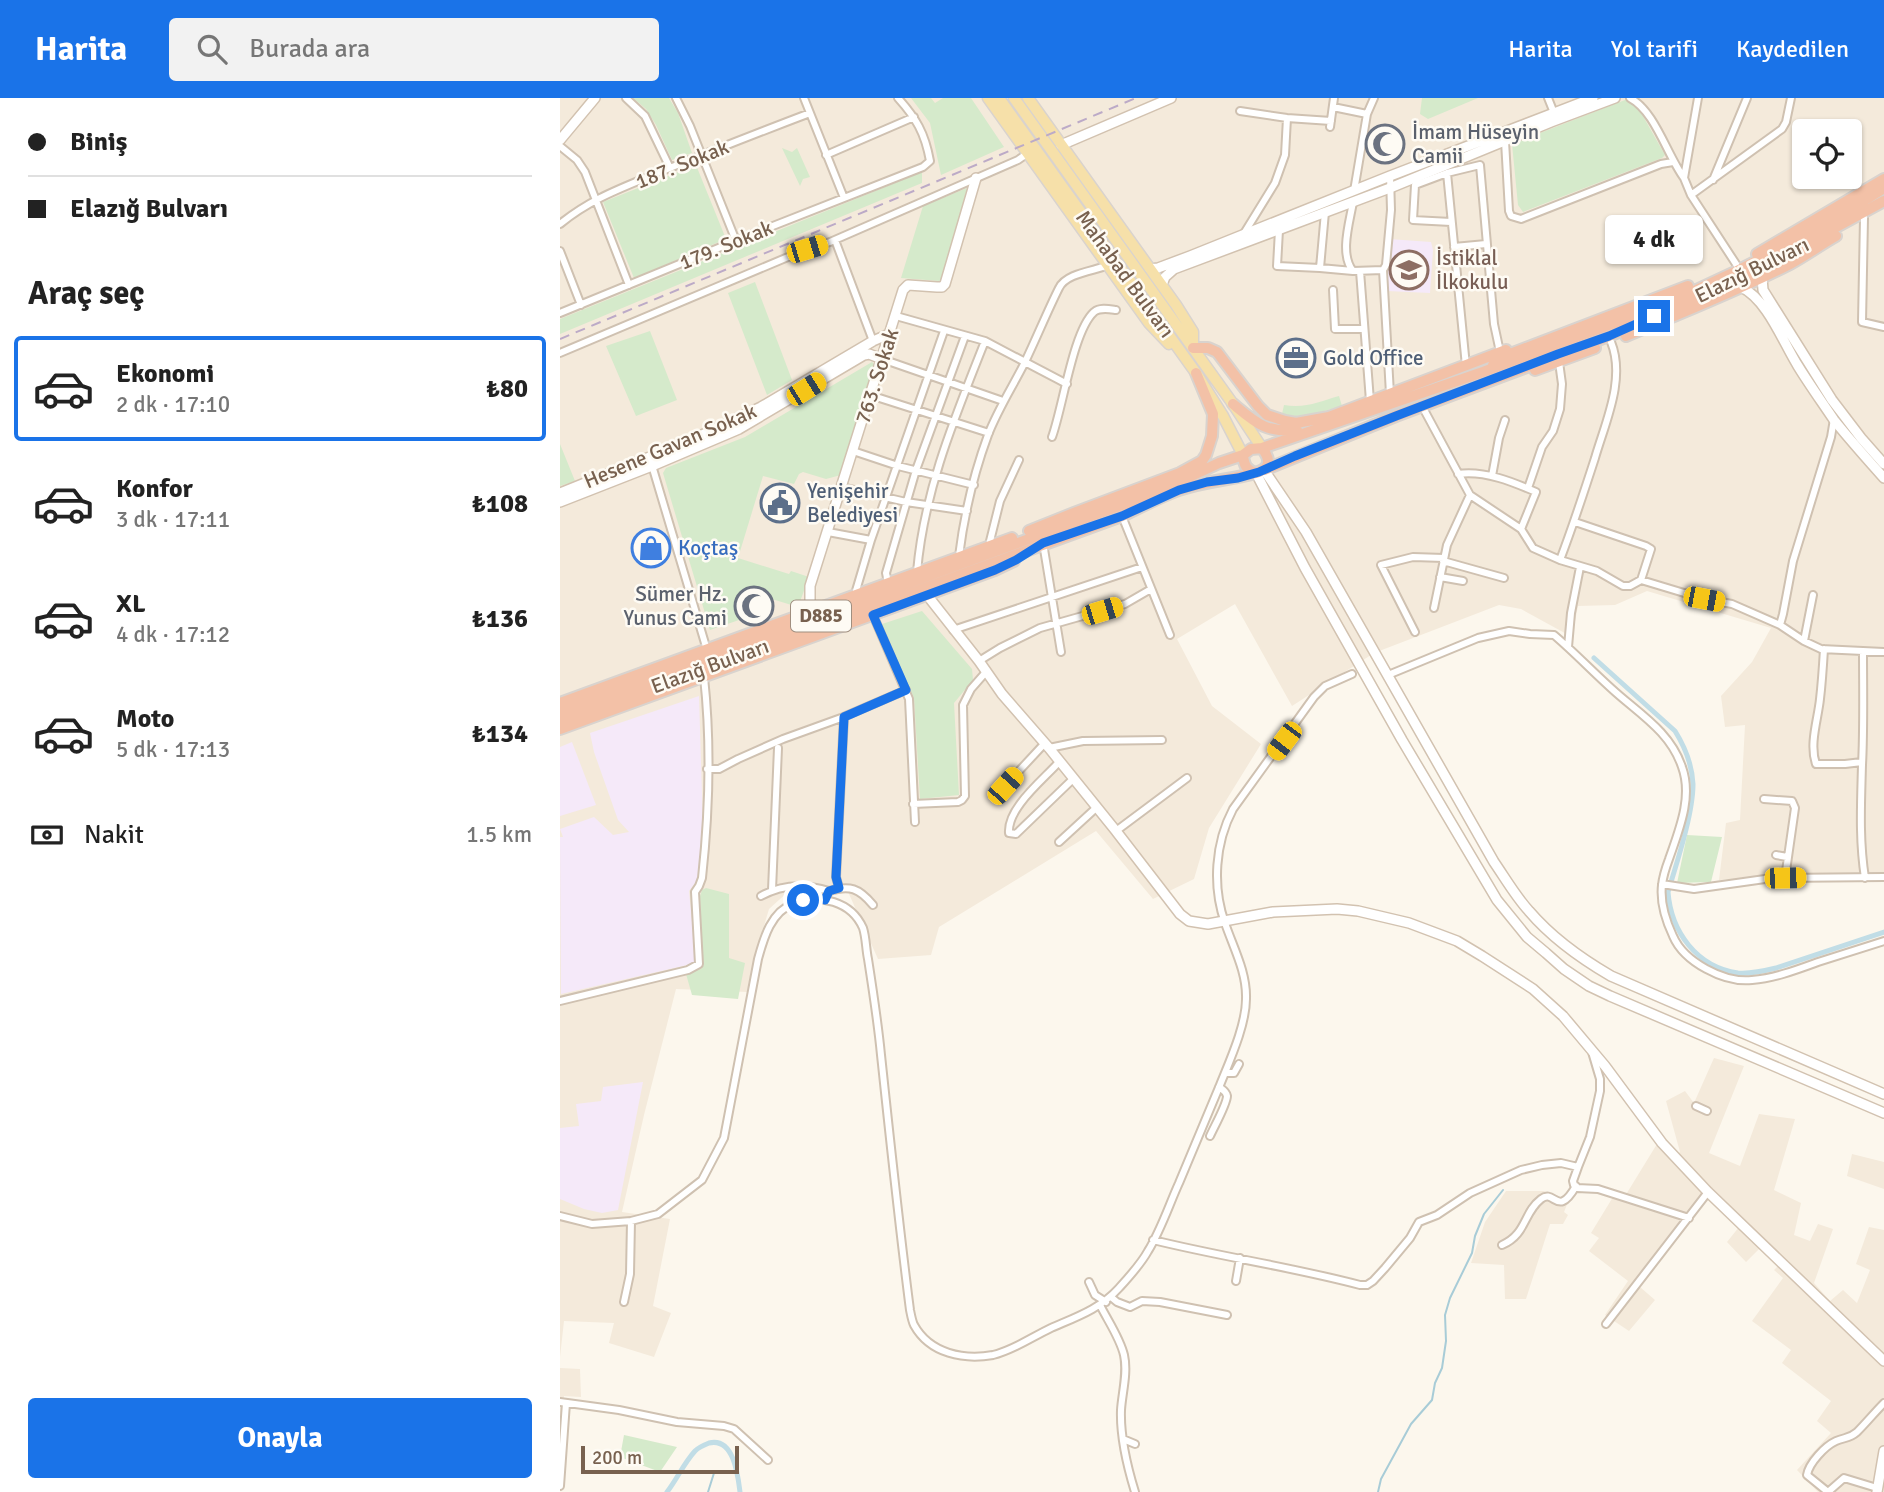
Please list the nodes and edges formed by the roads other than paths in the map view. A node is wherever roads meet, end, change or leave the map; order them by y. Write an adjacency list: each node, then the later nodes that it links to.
1 (595, 98): 27 (street)
2 (626, 98): 35 (street)
3 (676, 98): 32 (street)
4 (804, 98): 22 (street)
5 (898, 98): 25 (street)
6 (988, 98): 31 (main road)
7 (999, 98): 93 (main road, Mahabad Bulvarı)
8 (1014, 98): 86 (main road, Mahabad Bulvarı)
9 (1028, 98): 29 (main road)
10 (1171, 98): 29 (street)
11 (1334, 98): 20 (street)
12 (1374, 98): 24 (street)
13 (1548, 98): 23 (street)
14 (1592, 98): 23 (street)
15 (1615, 98): 28 (street)
16 (1630, 98): 34 (street)
17 (1698, 98): 39 (street)
18 (1747, 98): 41 (street)
19 (1791, 98): 41 (street)
20 (1333, 107): 24 (street); 26 (street)
21 (1240, 111): 26 (street)
22 (810, 113): 32 (street, 187. Sokak); 33 (street)
23 (1554, 113): 37 (street)
24 (1367, 114): 44 (street)
25 (914, 117): 33 (street); 46 (street, 179. Sokak)
26 (1287, 118): 56 (street)
27 (560, 140)
28 (1505, 141): 34 (street); 42 (street)
29 (1061, 145): 65 (main road)
30 (560, 146): 47 (street)
31 (1028, 153): 38 (street); 63 (main road)
32 (701, 155): 35 (street, 187. Sokak); 58 (street)
33 (826, 155): 46 (street)
34 (1673, 162): 39 (street)
35 (670, 168): 47 (street, 187. Sokak)
36 (1447, 173): 53 (street); 53 (street); 59 (street)
37 (1390, 176): 42 (street); 44 (street)
38 (976, 178): 57 (street); 76 (street, 763. Sokak)
39 (1684, 178): 45 (street)
40 (1884, 179): 62 (highway)
41 (1713, 180): 45 (street)
42 (1390, 188): 49 (street); 66 (street)
43 (1884, 188): 95 (highway, Elazığ Bulvarı / D885)
44 (1354, 191): 56 (street)
45 (1691, 195): 62 (street)
46 (845, 198): 58 (street, 179. Sokak)
47 (596, 199): 54 (street, 187. Sokak); 69 (street)
48 (1884, 201): 95 (highway, Elazığ Bulvarı / D885)
49 (1353, 202): 51 (street); 67 (street)
50 (1884, 206): 52 (highway)
51 (1325, 212): 55 (street); 64 (street)
52 (1864, 218): 68 (highway); 77 (street)
53 (1451, 222): 60 (street)
54 (560, 224)
55 (1279, 230): 64 (street); 70 (street)
56 (1243, 236): 65 (street)
57 (835, 240): 82 (street); 88 (street)
58 (736, 241): 69 (street, 179. Sokak)
59 (1486, 244): 60 (street); 87 (street)
60 (1454, 247): 92 (street)
61 (560, 251): 73 (street)
62 (1736, 264): 85 (highway)
63 (1109, 265): 91 (street); 93 (main road)
64 (1320, 268): 67 (street)
65 (1150, 269): 70 (main road)
66 (1383, 270): 67 (street); 99 (street)
67 (1356, 271): 78 (street)
68 (1762, 277): 71 (highway); 121 (street)
69 (629, 285): 73 (street, 179. Sokak)
70 (1162, 285): 86 (main road)
71 (1741, 287): 84 (highway); 107 (street)
72 (1333, 290): 78 (street)
73 (581, 304): 75 (street, 179. Sokak)
74 (1116, 310): 97 (street)
75 (560, 313)
76 (896, 316): 79 (street); 80 (street, 763. Sokak)
77 (1884, 327)
78 (1364, 329): 102 (street)
79 (944, 331): 81 (street); 94 (street)
80 (889, 334): 82 (street, Hesene Gavan Sokak); 89 (street, 763. Sokak)
81 (965, 335): 83 (street); 96 (street)
82 (873, 341): 119 (street, Hesene Gavan Sokak)
83 (985, 341): 91 (street); 98 (street)
84 (1611, 342): 90 (highway); 142 (street)
85 (1533, 346): 87 (highway); 95 (highway)
86 (1193, 348): 102 (highway); 103 (main road, Mahabad Bulvarı)
87 (1500, 352): 92 (highway)
88 (560, 353)
89 (882, 359): 94 (street); 100 (street, 763. Sokak); 119 (street)
90 (1559, 362): 95 (highway); 132 (street)
91 (1024, 363): 97 (street); 101 (street)
92 (1466, 366): 99 (highway)
93 (1196, 373): 112 (main road, Mahabad Bulvarı); 145 (highway)
94 (929, 374): 96 (street); 105 (street)
95 (1487, 376): 104 (highway, Elazığ Bulvarı / D885); 111 (highway, Elazığ Bulvarı / D885)
96 (948, 382): 98 (street); 106 (street)
97 (1066, 384): 114 (street)
98 (966, 388): 101 (street); 109 (street)
99 (1390, 394): 102 (highway)
100 (870, 395): 105 (street); 116 (street, 763. Sokak)
101 (1003, 401): 113 (street)
102 (1370, 401)
103 (1233, 404): 110 (main road, Mahabad Bulvarı); 111 (highway)
104 (1422, 406): 124 (highway, Elazığ Bulvarı / D885); 125 (street)
105 (917, 410): 106 (street); 122 (street)
106 (935, 415): 109 (street); 123 (street)
107 (1834, 419): 128 (street); 169 (street)
108 (1505, 420): 127 (street)
109 (953, 421): 113 (street); 126 (street)
110 (1246, 424): 112 (main road); 115 (main road, Mahabad Bulvarı)
111 (1324, 426): 115 (highway, Elazığ Bulvarı / D885)
112 (1230, 430): 117 (main road, Mahabad Bulvarı)
113 (989, 433): 130 (street)
114 (1052, 437)
115 (1262, 448): 117 (highway); 124 (highway)
116 (853, 451): 122 (street); 131 (street, 763. Sokak)
117 (1244, 454): 120 (highway, Elazığ Bulvarı / D885); 124 (highway)
118 (1019, 460): 148 (street)
119 (651, 462): 133 (street, Hesene Gavan Sokak); 136 (street); 176 (street)
120 (1219, 463): 129 (highway); 141 (highway, Elazığ Bulvarı / D885)
121 (1884, 463)
122 (898, 466): 123 (street); 135 (street)
123 (916, 470): 126 (street); 137 (street)
124 (1260, 472): 129 (highway, Elazığ Bulvarı / D885); 183 (street); 192 (street)
125 (1458, 474): 127 (street); 134 (street)
126 (936, 475): 130 (street); 138 (street)
127 (1492, 476): 132 (street)
128 (1884, 478)
129 (1223, 479): 140 (highway, Elazığ Bulvarı / D885)
130 (974, 485): 139 (street)
131 (842, 487): 135 (street); 144 (street, 763. Sokak)
132 (1528, 488): 143 (street)
133 (560, 493)
134 (1471, 495): 143 (street); 150 (street)
135 (887, 498): 137 (street); 146 (street)
136 (560, 502)
137 (906, 502): 138 (street); 159 (street)
138 (928, 505): 139 (street); 154 (street)
139 (967, 511): 149 (street)
140 (1122, 516): 147 (highway, Elazığ Bulvarı / D885); 152 (street)
141 (1082, 519): 145 (highway); 187 (highway, Elazığ Bulvarı / D885)
142 (1575, 522): 151 (street); 157 (street)
143 (1521, 529): 151 (street)
144 (828, 532): 146 (street); 166 (street, 763. Sokak)
145 (1023, 534): 148 (highway)
146 (871, 540): 163 (street)
147 (1043, 543): 161 (highway); 164 (street); 189 (highway, Elazığ Bulvarı / D885)
148 (989, 545): 149 (highway)
149 (959, 556): 154 (highway)
150 (1443, 560): 155 (street); 156 (street); 171 (street)
151 (1560, 560): 153 (street)
152 (1142, 567): 160 (street); 164 (street)
153 (1580, 567): 157 (street); 174 (street)
154 (917, 572): 159 (highway)
155 (1440, 577): 158 (street); 165 (street)
156 (1504, 578)
157 (1641, 580): 169 (street)
158 (1463, 582)
159 (888, 583): 163 (highway)
160 (1151, 589): 168 (street); 172 (street)
161 (927, 595): 167 (highway); 170 (street)
162 (1813, 595): 173 (street)
163 (855, 596): 166 (highway)
164 (1051, 598): 168 (street); 170 (street)
165 (1434, 608)
166 (810, 612): 176 (highway)
167 (873, 615): 184 (highway); 185 (street)
168 (1056, 623): 178 (street); 180 (street)
169 (1780, 625): 173 (street)
170 (953, 630): 180 (street)
171 (1415, 632)
172 (1170, 635)
173 (1804, 641): 175 (street)
174 (1568, 647): 183 (street); 213 (street)
175 (1824, 649): 177 (street); 197 (street)
176 (707, 650): 186 (highway)
177 (1863, 651): 179 (street); 197 (street)
178 (1061, 652)
179 (1884, 652)
180 (979, 661): 181 (street)
181 (986, 672): 194 (street); 203 (street)
182 (1352, 674): 220 (street)
183 (1388, 675): 190 (street)
184 (704, 677): 191 (highway); 198 (street)
185 (906, 690): 188 (street); 203 (street)
186 (560, 703)
187 (560, 711)
188 (844, 717): 198 (street); 214 (street)
189 (560, 721)
190 (1414, 722): 192 (street); 227 (street)
191 (560, 729)
192 (1396, 730): 230 (street)
193 (1162, 740): 194 (street)
194 (1047, 746): 196 (street); 201 (street)
195 (778, 748): 215 (street)
196 (1059, 762): 200 (street); 200 (street)
197 (1862, 762): 212 (street)
198 (707, 769): 222 (street)
199 (1187, 778): 206 (street)
200 (1073, 779): 204 (street)
201 (997, 788)
202 (1764, 799): 209 (street)
203 (913, 804): 205 (street)
204 (1096, 808): 206 (street); 207 (street)
205 (915, 822)
206 (1116, 831): 220 (street)
207 (1059, 842)
208 (1776, 855): 209 (street)
209 (1787, 857): 211 (street)
210 (1884, 877): 212 (street)
211 (1785, 878): 212 (street); 213 (street)
212 (1865, 878)
213 (1667, 885): 221 (street)
214 (839, 888): 216 (street); 219 (street)
215 (772, 890): 216 (street); 217 (street)
216 (829, 891): 218 (street)
217 (761, 895)
218 (825, 900): 237 (street); 243 (street)
219 (873, 905)
220 (1224, 921): 223 (street); 225 (street)
221 (1884, 941)
222 (560, 1000)
223 (1590, 1047): 232 (street); 234 (street)
224 (1239, 1065): 225 (street)
225 (1225, 1073): 226 (street)
226 (1219, 1087): 231 (street); 238 (street)
227 (1884, 1094)
228 (1696, 1106): 229 (street)
229 (1706, 1111)
230 (1884, 1114)
231 (1210, 1136)
232 (1578, 1167): 233 (street); 240 (street)
233 (1576, 1186): 236 (street); 239 (street)
234 (1709, 1192): 236 (street); 247 (street)
235 (560, 1216): 237 (street)
236 (1689, 1218): 246 (street)
237 (631, 1222): 244 (street)
238 (1153, 1240): 240 (street); 243 (street)
239 (1503, 1245)
240 (1240, 1258): 241 (street)
241 (1236, 1281)
242 (1089, 1282): 243 (street)
243 (1106, 1301): 245 (street); 250 (street)
244 (624, 1302)
245 (1227, 1315)
246 (1606, 1324)
247 (1884, 1361)
248 (563, 1403): 253 (street); 254 (street)
249 (1884, 1403): 257 (street)
250 (1123, 1439): 251 (street); 256 (street)
251 (1135, 1444)
252 (1884, 1451): 255 (street)
253 (768, 1460)
254 (560, 1486)
255 (1877, 1490): 257 (street)
256 (1135, 1492)
257 (1828, 1492)

